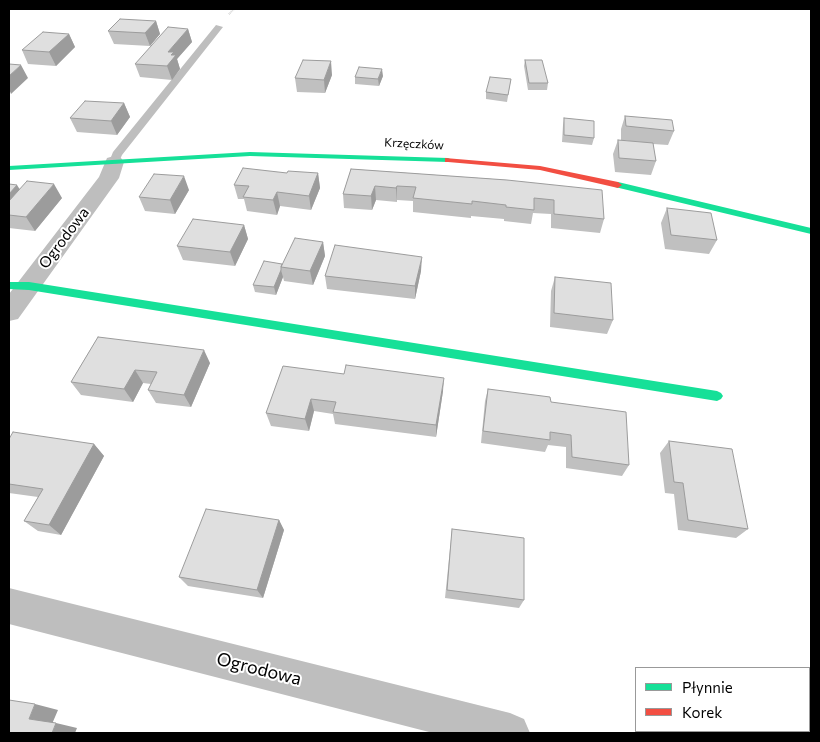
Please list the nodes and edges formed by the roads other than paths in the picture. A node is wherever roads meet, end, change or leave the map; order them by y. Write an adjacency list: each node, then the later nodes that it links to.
1 (219, 27): 2 (lane)
2 (114, 162): 3 (street, Krzęczków); 4 (street, Krzęczków); 5 (street, Ogrodowa)
3 (9, 168)
4 (811, 231)
5 (19, 286): 6 (street, Ogrodowa); 7 (street)
6 (9, 312)
7 (717, 396)
8 (9, 606): 9 (street, Ogrodowa)
9 (510, 733)

